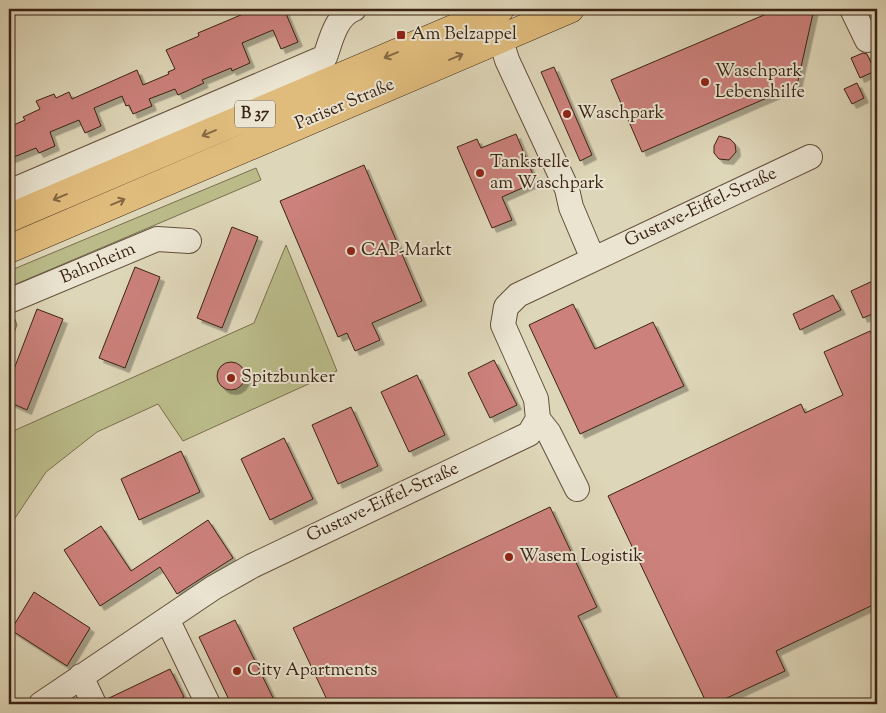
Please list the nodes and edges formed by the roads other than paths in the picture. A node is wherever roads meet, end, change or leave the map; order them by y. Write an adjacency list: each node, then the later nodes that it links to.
1 (354, 9): 8 (street)
2 (570, 9): 5 (main road, Pariser Straße / B 37)
3 (852, 9): 6 (street)
4 (495, 10): 5 (street); 9 (main road, Pariser Straße / B 37, one-way to 9)
5 (500, 39): 11 (main road, Pariser Straße / B 37, one-way to 5); 12 (street)
6 (867, 40)
7 (810, 157): 12 (street, Gustave-Eiffel-Straße)
8 (9, 192)
9 (9, 218)
10 (189, 242): 13 (street, Bahnheim)
11 (9, 249)
12 (592, 260): 14 (street, Gustave-Eiffel-Straße)
13 (9, 301)
14 (538, 419): 15 (street); 16 (street, Gustave-Eiffel-Straße)
15 (578, 489)
16 (167, 619): 17 (street, Gustave-Eiffel-Straße); 20 (street)
17 (81, 676): 18 (street, Gustave-Eiffel-Straße); 19 (street)
18 (41, 704)
19 (94, 704)
20 (208, 704)

